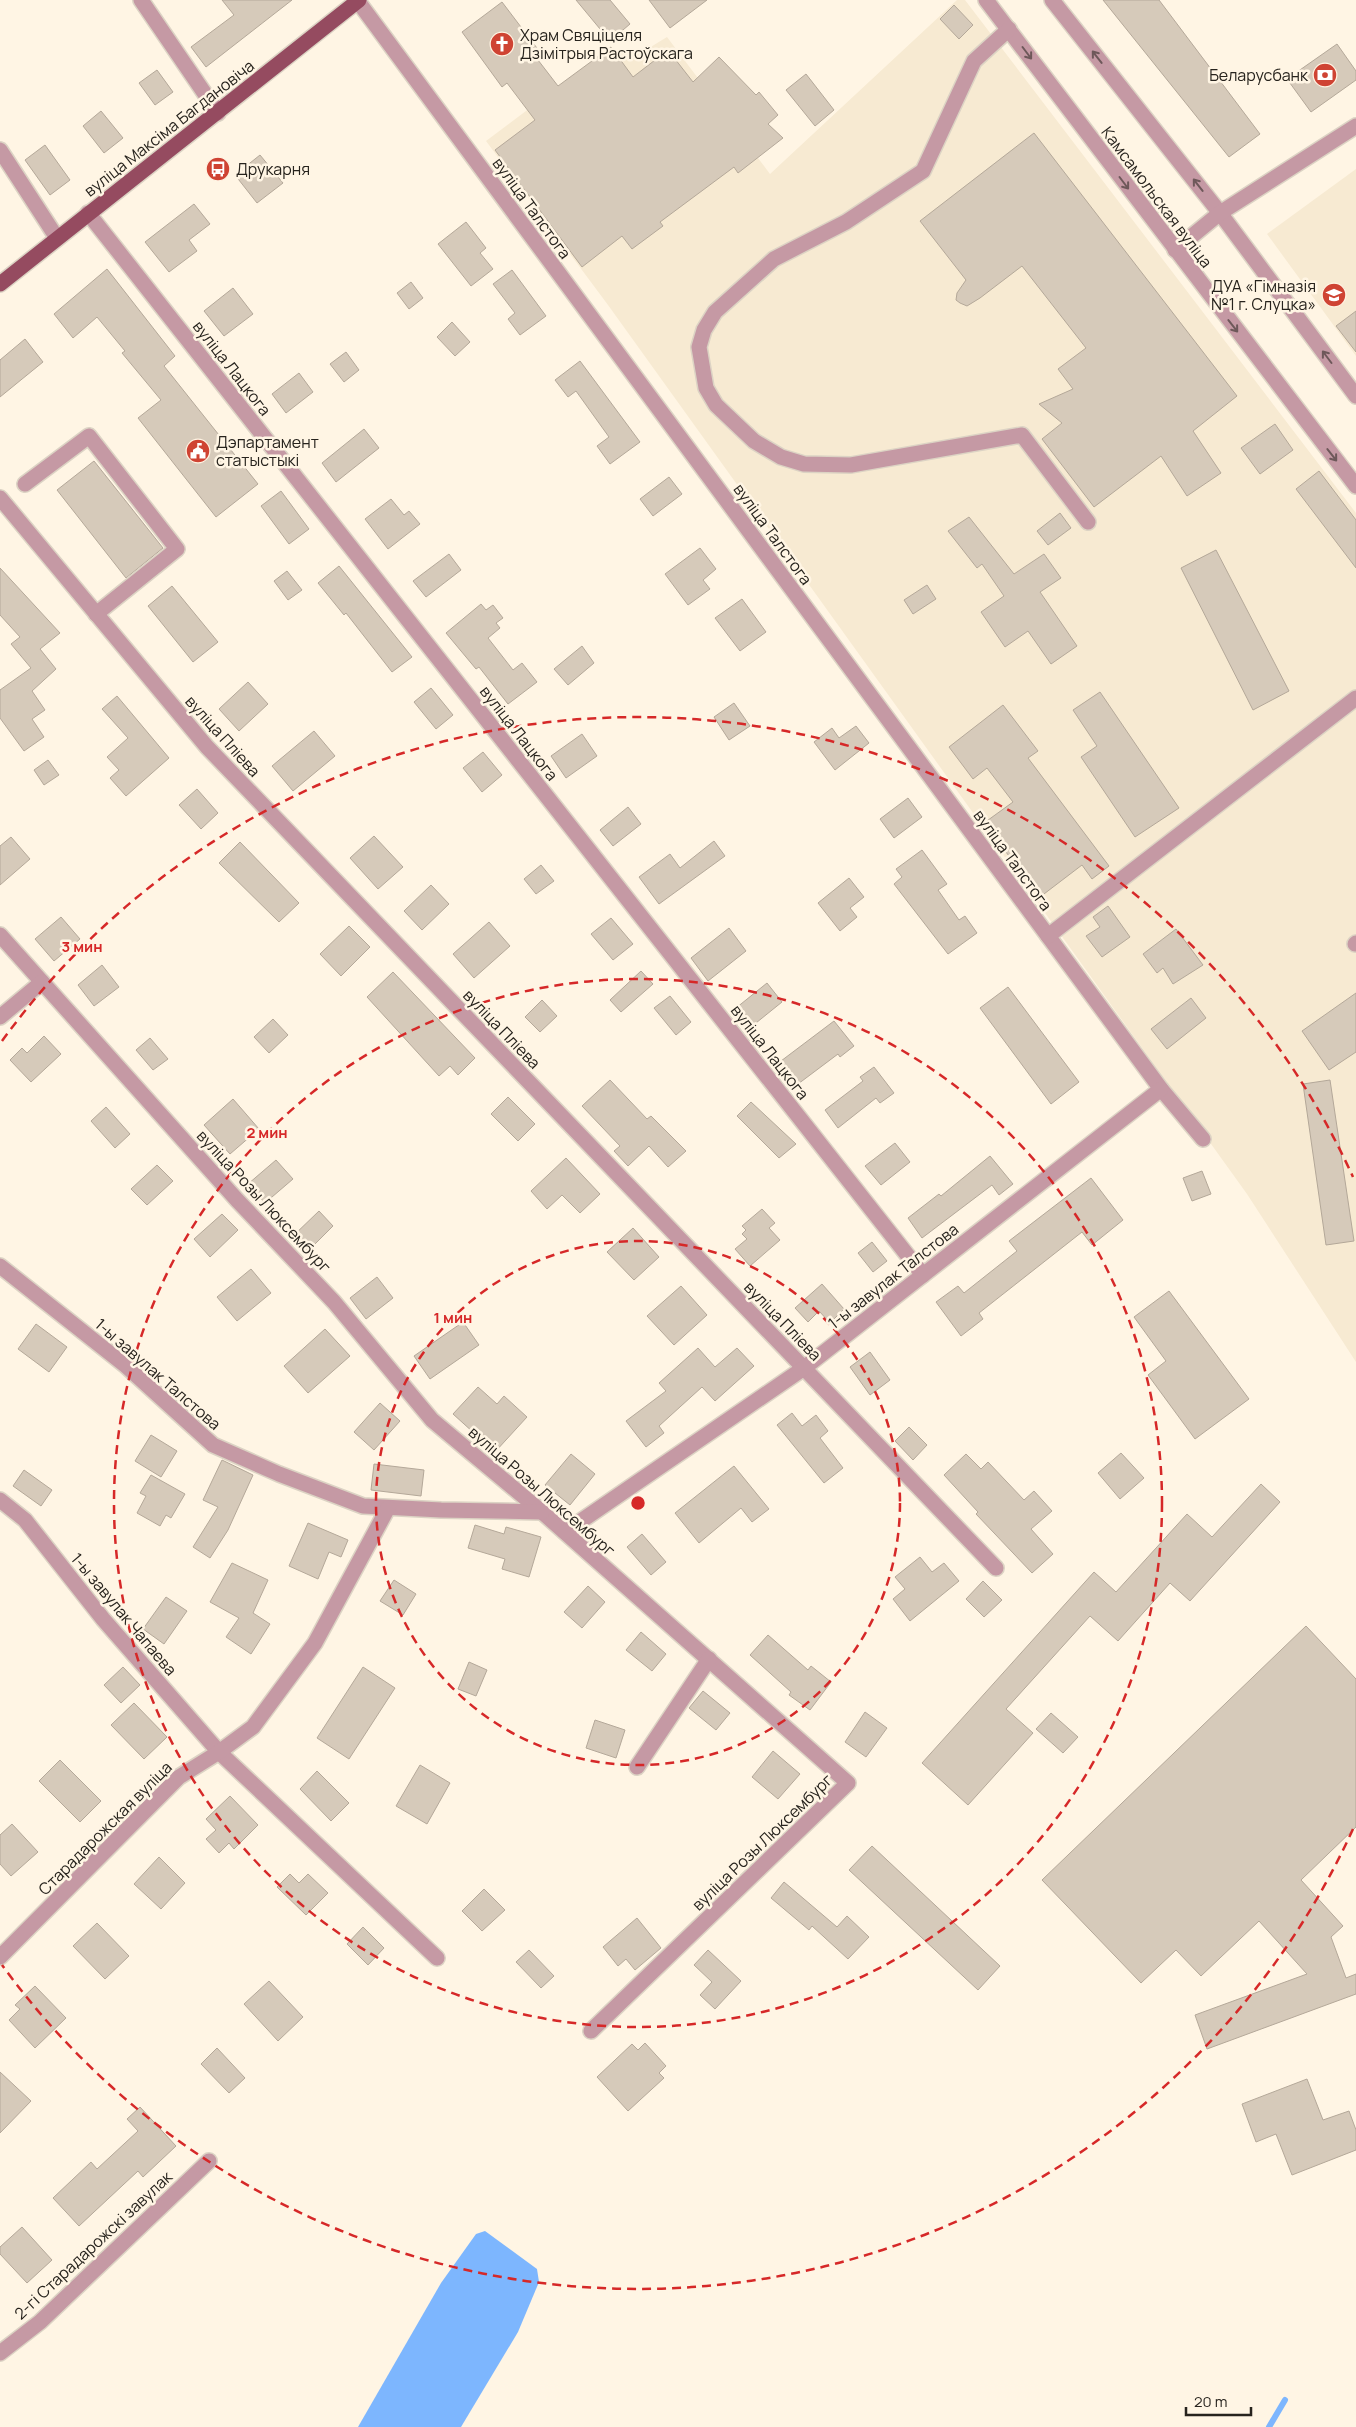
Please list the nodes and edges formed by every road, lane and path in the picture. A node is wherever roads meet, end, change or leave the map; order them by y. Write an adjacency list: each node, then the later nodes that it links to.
1 (142, 0): 6 (street)
2 (358, 0): 6 (main road, вуліца Максіма Багдановіча); 22 (street, вуліца Талстога)
3 (986, 0): 5 (street, Камсамольская вуліца)
4 (1052, 0): 9 (street, one-way to 4)
5 (1009, 29): 12 (street, Камсамольская вуліца, one-way to 12); 18 (street)
6 (218, 113): 10 (main road, вуліца Максіма Багдановіча)
7 (1356, 126): 9 (street)
8 (0, 150): 11 (street)
9 (1220, 213): 12 (street); 14 (street, one-way to 9)
10 (88, 214): 11 (main road, вуліца Максіма Багдановіча); 28 (street, вуліца Лацкога)
11 (57, 238): 13 (main road, вуліца Максіма Багдановіча)
12 (1174, 250): 16 (street, Камсамольская вуліца, one-way to 16)
13 (0, 284)
14 (1356, 396)
15 (25, 484): 19 (street)
16 (1356, 486)
17 (0, 498): 19 (street, вуліца Пліева)
18 (1088, 522)
19 (96, 614): 29 (street, вуліца Пліева)
20 (1356, 698): 22 (street)
21 (0, 935): 23 (street, вуліца Розы Люксембург)
22 (1048, 936): 25 (street, вуліца Талстога)
23 (42, 982): 24 (street); 32 (street, вуліца Розы Люксембург)
24 (0, 1017)
25 (1161, 1089): 26 (street, вуліца Талстога); 28 (street, 1-ы завулак Талстова)
26 (1203, 1139)
27 (0, 1266): 31 (street, 1-ы завулак Талстова)
28 (923, 1274): 29 (street, 1-ы завулак Талстова)
29 (804, 1368): 33 (street, 1-ы завулак Талстова); 34 (street, вуліца Пліева)
30 (0, 1500): 36 (street, 1-ы завулак Чапаева)
31 (388, 1508): 32 (street, 1-ы завулак Талстова); 36 (street, Старадарожская вуліца)
32 (542, 1512): 33 (street, вуліца Розы Люксембург)
33 (565, 1532): 35 (street, вуліца Розы Люксембург)
34 (996, 1568)
35 (709, 1659): 37 (street); 40 (street, вуліца Розы Люксембург)
36 (219, 1752): 38 (street, Старадарожская вуліца); 39 (street, 1-ы завулак Чапаева)
37 (637, 1766)
38 (0, 1957)
39 (437, 1958)
40 (592, 2031)
41 (209, 2161): 42 (street, 2-гі Старадарожскі завулак)
42 (0, 2353)

